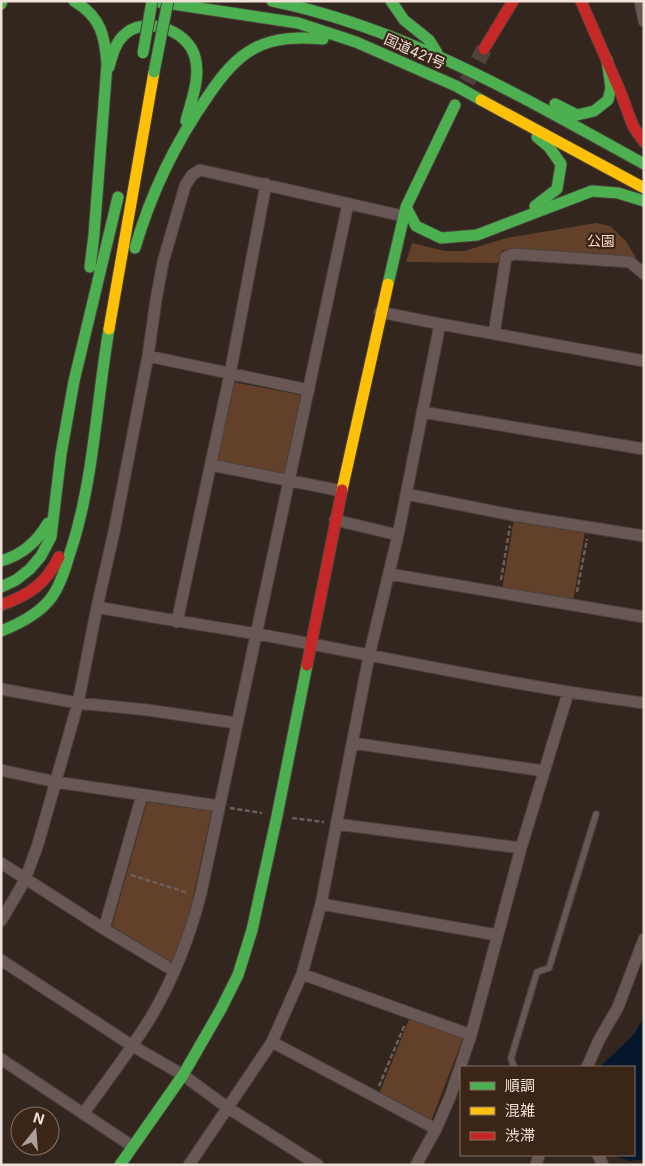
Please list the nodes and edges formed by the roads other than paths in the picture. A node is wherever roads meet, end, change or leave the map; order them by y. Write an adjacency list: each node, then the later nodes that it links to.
1 (74, 1): 16 (main road)
2 (153, 1): 11 (main road, 国道421号); 15 (main road, bridge)
3 (168, 1): 39 (main road, bridge)
4 (272, 1): 13 (main road, 国道421号)
5 (391, 1): 10 (main road)
6 (512, 1): 12 (main road)
7 (581, 1): 14 (main road)
8 (640, 1): 9 (street)
9 (644, 21)
10 (429, 40): 13 (main road); 18 (main road)
11 (356, 42): 20 (main road, 国道421号); 21 (main road)
12 (484, 49)
13 (438, 56): 17 (main road, 国道421号)
14 (607, 60): 18 (main road); 22 (main road)
15 (140, 68)
16 (107, 75): 21 (main road); 37 (main road)
17 (496, 85): 18 (main road); 23 (main road, 国道421号)
18 (521, 86)
19 (456, 104): 29 (main road)
20 (518, 120): 26 (main road, 国道421号); 30 (main road)
21 (181, 139): 39 (main road)
22 (644, 142)
23 (644, 164)
24 (266, 184): 28 (street); 35 (street); 38 (street)
25 (120, 186): 37 (main road)
26 (644, 188)
27 (644, 201): 30 (main road)
28 (348, 204): 29 (street); 40 (street)
29 (404, 212): 30 (main road); 32 (main road)
30 (477, 235)
31 (644, 274): 34 (street)
32 (380, 312): 33 (street); 45 (main road)
33 (440, 324): 34 (street); 41 (street)
34 (494, 334): 36 (street)
35 (148, 356): 38 (street); 56 (street)
36 (644, 361)
37 (76, 371): 47 (main road)
38 (230, 374): 40 (street); 43 (street)
39 (100, 380): 49 (main road)
40 (309, 390): 44 (street)
41 (422, 412): 42 (street); 46 (street)
42 (644, 449)
43 (211, 465): 44 (street); 58 (street)
44 (290, 480): 45 (street); 60 (street)
45 (342, 491): 48 (main road)
46 (406, 494): 50 (street); 51 (street)
47 (55, 502): 52 (main road); 54 (main road)
48 (335, 520): 50 (street); 61 (main road)
49 (80, 523): 55 (main road); 59 (main road)
50 (398, 535): 53 (street)
51 (644, 536)
52 (1, 561)
53 (389, 574): 57 (street); 62 (street)
54 (1, 587)
55 (1, 605)
56 (97, 607): 58 (street); 65 (street)
57 (644, 617)
58 (177, 622): 60 (street)
59 (1, 631)
60 (256, 634): 61 (street); 67 (street)
61 (310, 645): 62 (street); 94 (main road)
62 (369, 656): 64 (street); 68 (street)
63 (1, 690): 65 (street)
64 (568, 693): 66 (street); 70 (street)
65 (78, 703): 67 (street); 71 (street)
66 (644, 703)
67 (236, 723): 73 (street)
68 (352, 743): 70 (street); 75 (street)
69 (1, 770): 71 (street)
70 (544, 772): 76 (street)
71 (56, 782): 72 (street); 78 (street)
72 (142, 795): 73 (street); 81 (street)
73 (219, 806): 85 (street)
74 (596, 814): 92 (lane)
75 (336, 824): 76 (street); 79 (street)
76 (521, 848): 82 (street)
77 (1, 863): 78 (street)
78 (25, 880): 80 (street); 81 (street)
79 (321, 904): 82 (street); 86 (street)
80 (1, 920)
81 (104, 930): 85 (street)
82 (497, 935): 87 (street)
83 (644, 939): 93 (street)
84 (1, 960): 89 (street)
85 (174, 971): 89 (street)
86 (302, 974): 87 (street); 88 (street)
87 (471, 1035): 91 (street)
88 (272, 1042): 97 (street); 99 (street)
89 (131, 1045): 94 (street); 98 (street)
90 (1, 1059): 98 (street)
91 (464, 1066)
92 (514, 1066)
93 (588, 1066)
94 (183, 1075): 97 (street); 100 (main road)
95 (460, 1081): 96 (street)
96 (456, 1098): 99 (street)
97 (228, 1108): 102 (street); 103 (street)
98 (83, 1114): 100 (street)
99 (436, 1128): 104 (street)
100 (132, 1146): 101 (main road)
101 (120, 1165)
102 (189, 1165)
103 (318, 1165)
104 (416, 1165)

